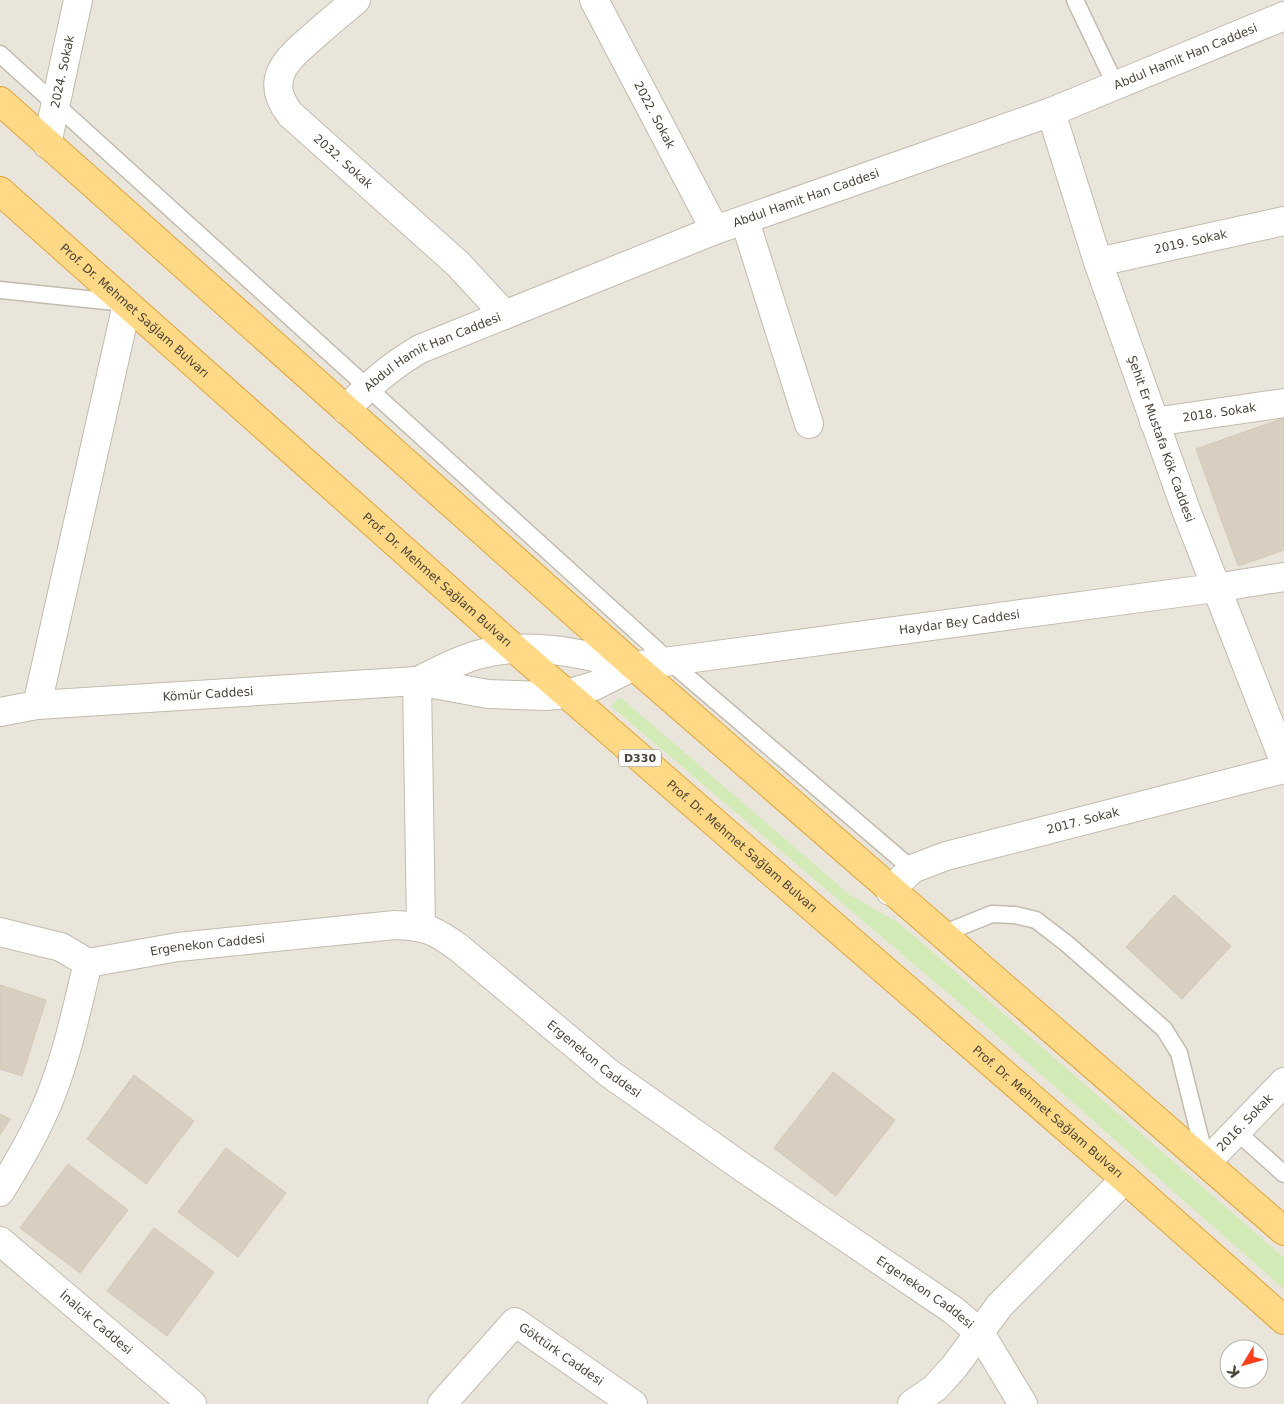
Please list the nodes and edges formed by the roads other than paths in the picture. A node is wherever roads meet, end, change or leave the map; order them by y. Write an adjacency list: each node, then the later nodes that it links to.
1 (78, 0): 9 (street, 2024. Sokak)
2 (356, 0): 19 (street, 2032. Sokak)
3 (594, 0): 15 (street, 2022. Sokak)
4 (1075, 0): 7 (lane)
5 (1284, 16): 7 (street, Abdul Hamit Han Caddesi)
6 (0, 54): 9 (lane)
7 (1116, 86): 10 (street, Abdul Hamit Han Caddesi)
8 (0, 102): 11 (highway)
9 (56, 106): 11 (street, 2024. Sokak); 20 (lane)
10 (1051, 112): 13 (street, Abdul Hamit Han Caddesi); 16 (street, Şehit Er Mustafa Kök Caddesi)
11 (47, 144): 22 (highway)
12 (0, 190): 18 (highway, Prof. Dr. Mehmet Sağlam Bulvarı / D330)
13 (746, 221): 15 (street, Abdul Hamit Han Caddesi); 24 (street)
14 (1284, 221): 16 (street, 2019. Sokak)
15 (715, 230): 19 (street, Abdul Hamit Han Caddesi)
16 (1098, 262): 23 (street, Şehit Er Mustafa Kök Caddesi)
17 (0, 290): 18 (lane)
18 (127, 304): 27 (highway, Prof. Dr. Mehmet Sağlam Bulvarı / D330); 32 (street)
19 (505, 315): 20 (street, Abdul Hamit Han Caddesi)
20 (367, 387): 22 (street, Abdul Hamit Han Caddesi); 28 (lane)
21 (1284, 402): 23 (street, 2018. Sokak)
22 (346, 410): 29 (highway)
23 (1154, 422): 26 (street, Şehit Er Mustafa Kök Caddesi)
24 (808, 424)
25 (1284, 577): 26 (street, Haydar Bey Caddesi)
26 (1215, 588): 28 (street, Haydar Bey Caddesi); 34 (street, Şehit Er Mustafa Kök Caddesi)
27 (515, 649): 29 (street); 30 (street); 31 (highway, Prof. Dr. Mehmet Sağlam Bulvarı / D330)
28 (669, 661): 29 (street, Haydar Bey Caddesi); 36 (lane)
29 (634, 666): 31 (street); 37 (highway)
30 (417, 681): 31 (street); 32 (street, Kömür Caddesi); 38 (street)
31 (567, 694): 46 (highway, Prof. Dr. Mehmet Sağlam Bulvarı / D330)
32 (37, 705): 33 (street, Kömür Caddesi)
33 (0, 712)
34 (1284, 761)
35 (1284, 769): 36 (street, 2017. Sokak)
36 (912, 869): 37 (street, 2017. Sokak)
37 (890, 891): 40 (highway)
38 (421, 926): 41 (street, Ergenekon Caddesi); 51 (street, Ergenekon Caddesi)
39 (0, 932): 41 (street)
40 (942, 934): 44 (highway); 44 (lane)
41 (88, 963): 47 (street)
42 (1284, 1082): 43 (street, 2016. Sokak)
43 (1236, 1131): 44 (street, 2016. Sokak); 45 (lane)
44 (1206, 1163): 48 (highway)
45 (1284, 1174)
46 (1125, 1179): 50 (highway, Prof. Dr. Mehmet Sağlam Bulvarı / D330); 51 (street)
47 (0, 1192)
48 (1284, 1231)
49 (0, 1241): 52 (street, İnalcık Caddesi)
50 (1284, 1320)
51 (980, 1333): 55 (street); 56 (street, Ergenekon Caddesi)
52 (192, 1404)
53 (442, 1404): 54 (street, Göktürk Caddesi)
54 (634, 1404)
55 (912, 1404)
56 (1022, 1404)

